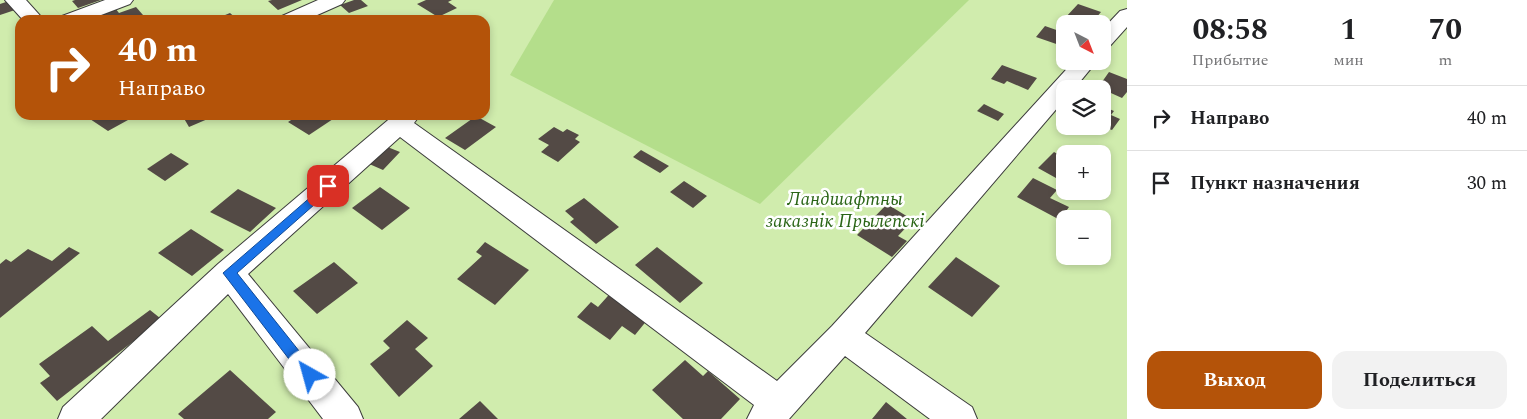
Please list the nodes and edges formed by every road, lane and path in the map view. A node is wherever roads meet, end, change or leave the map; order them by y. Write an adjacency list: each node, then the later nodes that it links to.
1 (15, 0): 4 (street)
2 (123, 0): 5 (street)
3 (335, 0): 6 (street)
4 (29, 15)
5 (82, 15)
6 (301, 15)
7 (1127, 15): 8 (street)
8 (1111, 33)
9 (1078, 70): 13 (street)
10 (402, 120): 12 (street)
11 (404, 120): 14 (street)
12 (229, 273): 15 (street); 16 (street)
13 (843, 336): 14 (street); 17 (street)
14 (773, 411)
15 (76, 419)
16 (345, 419)
17 (959, 419)

